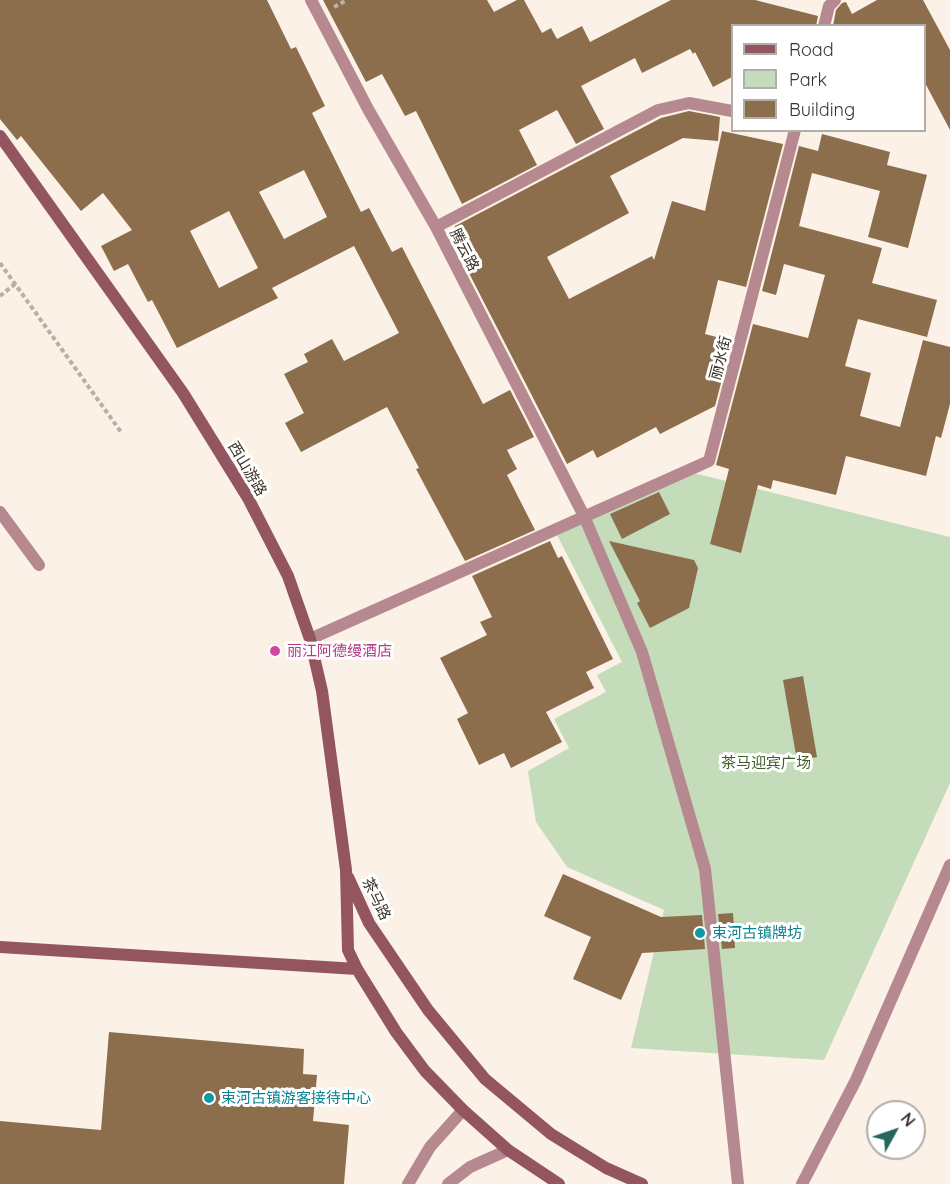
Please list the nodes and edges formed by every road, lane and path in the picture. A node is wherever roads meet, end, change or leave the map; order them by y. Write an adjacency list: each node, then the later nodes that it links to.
1 (311, 0): 7 (street, 腾云路)
2 (835, 0): 3 (street)
3 (824, 24)
4 (731, 111): 7 (street)
5 (794, 132): 13 (street, 丽水街)
6 (0, 136): 15 (street, 西山游路)
7 (436, 227): 13 (street, 腾云路)
8 (0, 263): 9 (path)
9 (15, 284): 10 (path); 11 (path)
10 (0, 296)
11 (121, 432)
12 (0, 512): 14 (street)
13 (585, 516): 15 (street); 26 (street, 腾云路)
14 (39, 566)
15 (310, 639): 17 (street, 西山游路)
16 (950, 865): 27 (street)
17 (345, 870): 19 (street, 茶马路); 25 (street, 茶马路)
18 (0, 947): 19 (street)
19 (357, 969): 20 (street, 茶马路)
20 (463, 1110): 21 (street, 茶马路); 22 (street)
21 (508, 1150): 23 (street); 24 (street, 茶马路)
22 (408, 1184)
23 (448, 1184)
24 (559, 1184)
25 (642, 1184)
26 (738, 1184)
27 (802, 1184)

